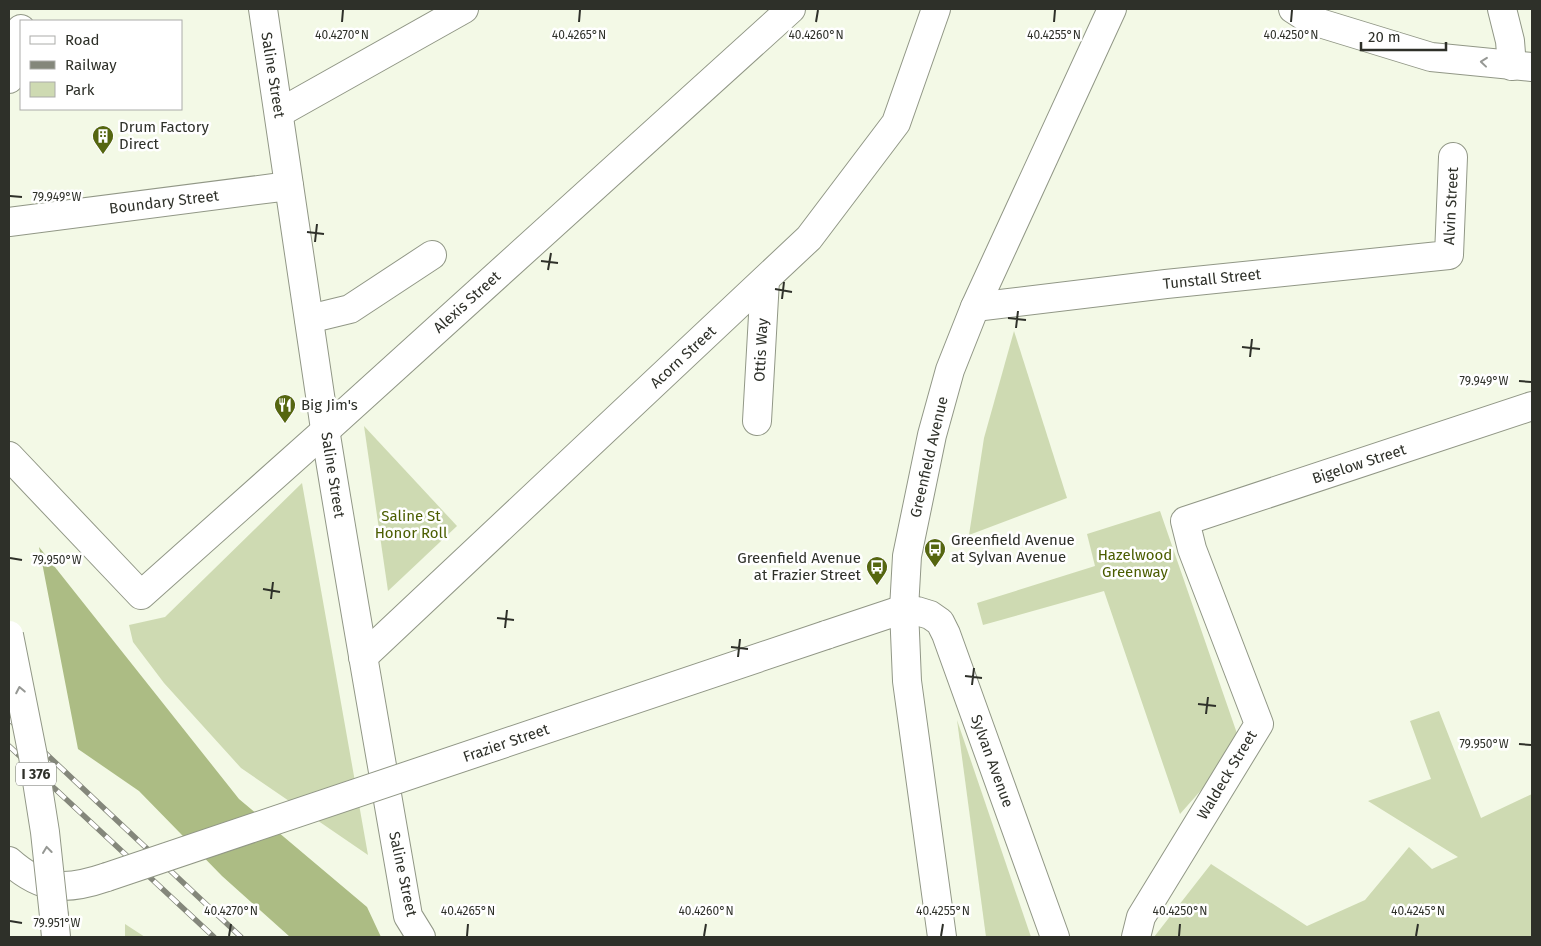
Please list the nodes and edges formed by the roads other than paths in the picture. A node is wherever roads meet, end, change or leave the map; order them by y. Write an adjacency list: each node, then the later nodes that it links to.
1 (262, 9): 11 (main road, Saline Street)
2 (464, 9): 11 (main road)
3 (791, 9): 22 (main road, Alexis Street)
4 (936, 9): 17 (main road, Acorn Street)
5 (1112, 9): 18 (main road, Greenfield Avenue)
6 (1293, 9): 9 (main road, one-way to 6)
7 (1502, 9): 9 (main road)
8 (20, 33): 10 (main road)
9 (1522, 66)
10 (9, 79)
11 (279, 112): 13 (main road, Saline Street)
12 (1453, 156): 16 (main road, Alvin Street)
13 (289, 186): 14 (main road, Boundary Street); 19 (main road, Saline Street)
14 (9, 222)
15 (432, 255): 19 (main road)
16 (1449, 255): 18 (main road, Tunstall Street)
17 (765, 280): 21 (main road, Ottis Way); 27 (main road, Acorn Street)
18 (975, 308): 25 (main road, Greenfield Avenue)
19 (309, 319): 22 (main road, Saline Street)
20 (1532, 406): 24 (main road, Bigelow Street)
21 (757, 421)
22 (326, 430): 23 (main road, Alexis Street); 27 (main road, Saline Street)
23 (9, 456)
24 (1185, 521): 33 (main road, Waldeck Street)
25 (904, 609): 28 (main road, Frazier Street, bridge); 31 (main road, Greenfield Avenue); 32 (main road, Sylvan Avenue)
26 (9, 634): 29 (main road, I 376, one-way to 26, bridge)
27 (363, 657): 30 (main road, Saline Street)
28 (9, 860)
29 (55, 926)
30 (421, 937)
31 (942, 937)
32 (1055, 937)
33 (1136, 937)

